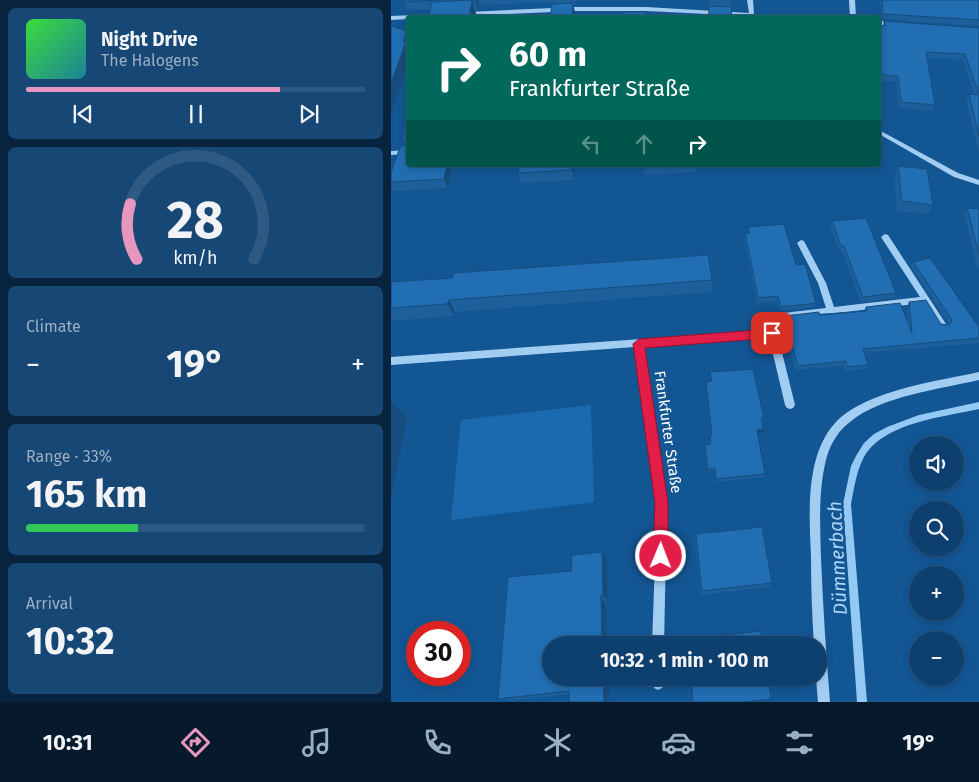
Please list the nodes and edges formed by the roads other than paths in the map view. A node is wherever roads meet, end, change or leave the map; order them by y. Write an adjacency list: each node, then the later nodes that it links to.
1 (750, 0): 4 (street)
2 (852, 0): 5 (street)
3 (459, 15): 4 (street)
4 (751, 15)
5 (853, 15)
6 (406, 17): 7 (street)
7 (391, 18)
8 (881, 23): 9 (street)
9 (897, 24)
10 (881, 133): 13 (street)
11 (406, 152): 12 (street)
12 (391, 153)
13 (979, 183)
14 (885, 237): 16 (street)
15 (801, 243): 17 (street)
16 (926, 300): 17 (street); 18 (street)
17 (831, 310): 19 (street)
18 (943, 326)
19 (772, 333): 20 (street); 23 (street)
20 (639, 344): 21 (street); 24 (street, Frankfurter Straße)
21 (391, 361)
22 (979, 376): 25 (street)
23 (790, 405)
24 (659, 636)
25 (825, 702)

